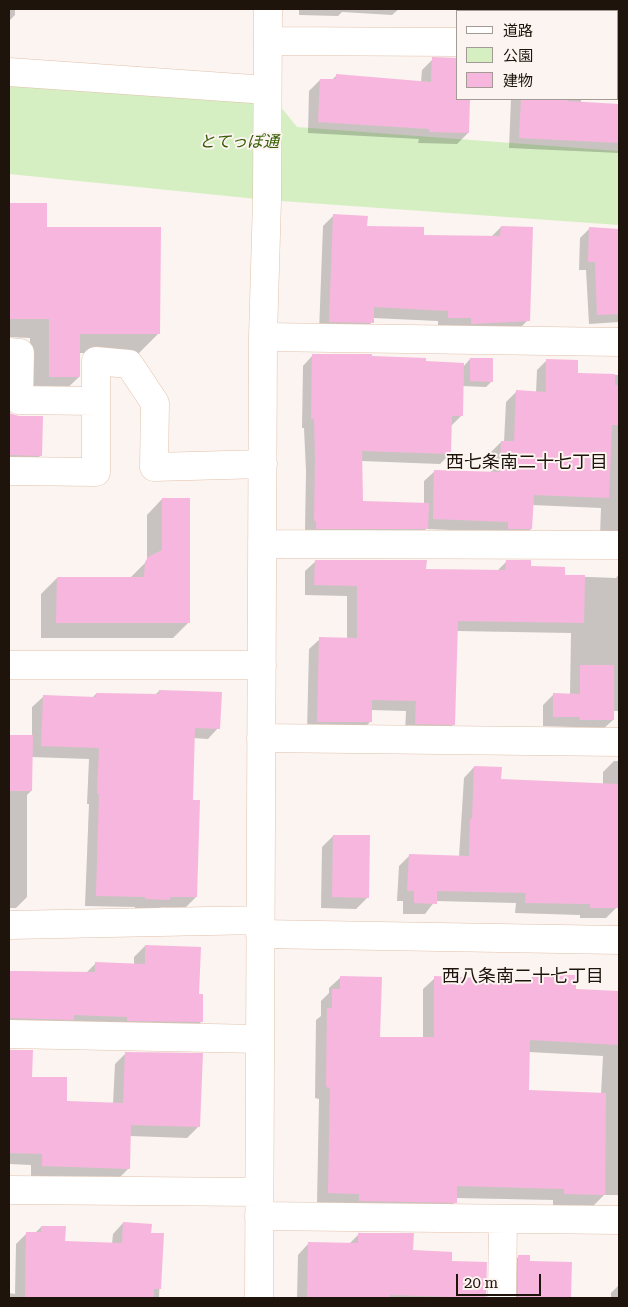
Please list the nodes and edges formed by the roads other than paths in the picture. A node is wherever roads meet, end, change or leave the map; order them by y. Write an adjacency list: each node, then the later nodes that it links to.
1 (268, 9): 2 (street)
2 (268, 41): 3 (street); 5 (street)
3 (456, 42)
4 (9, 72): 5 (street)
5 (267, 90): 6 (street)
6 (263, 337): 7 (street); 10 (street)
7 (619, 342)
8 (9, 352): 9 (street)
9 (96, 401): 10 (street); 11 (street)
10 (263, 464): 12 (street)
11 (9, 471)
12 (262, 544): 13 (street); 15 (street)
13 (619, 545)
14 (9, 665): 15 (street)
15 (262, 665): 16 (street)
16 (261, 738): 17 (street); 19 (street)
17 (619, 742)
18 (9, 925): 19 (street)
19 (260, 927): 20 (street); 22 (street)
20 (619, 940)
21 (9, 1034): 22 (street)
22 (260, 1039): 24 (street)
23 (9, 1190): 24 (street)
24 (259, 1204): 25 (street); 27 (street)
25 (503, 1219): 26 (street); 28 (street)
26 (619, 1220)
27 (259, 1298)
28 (502, 1298)

